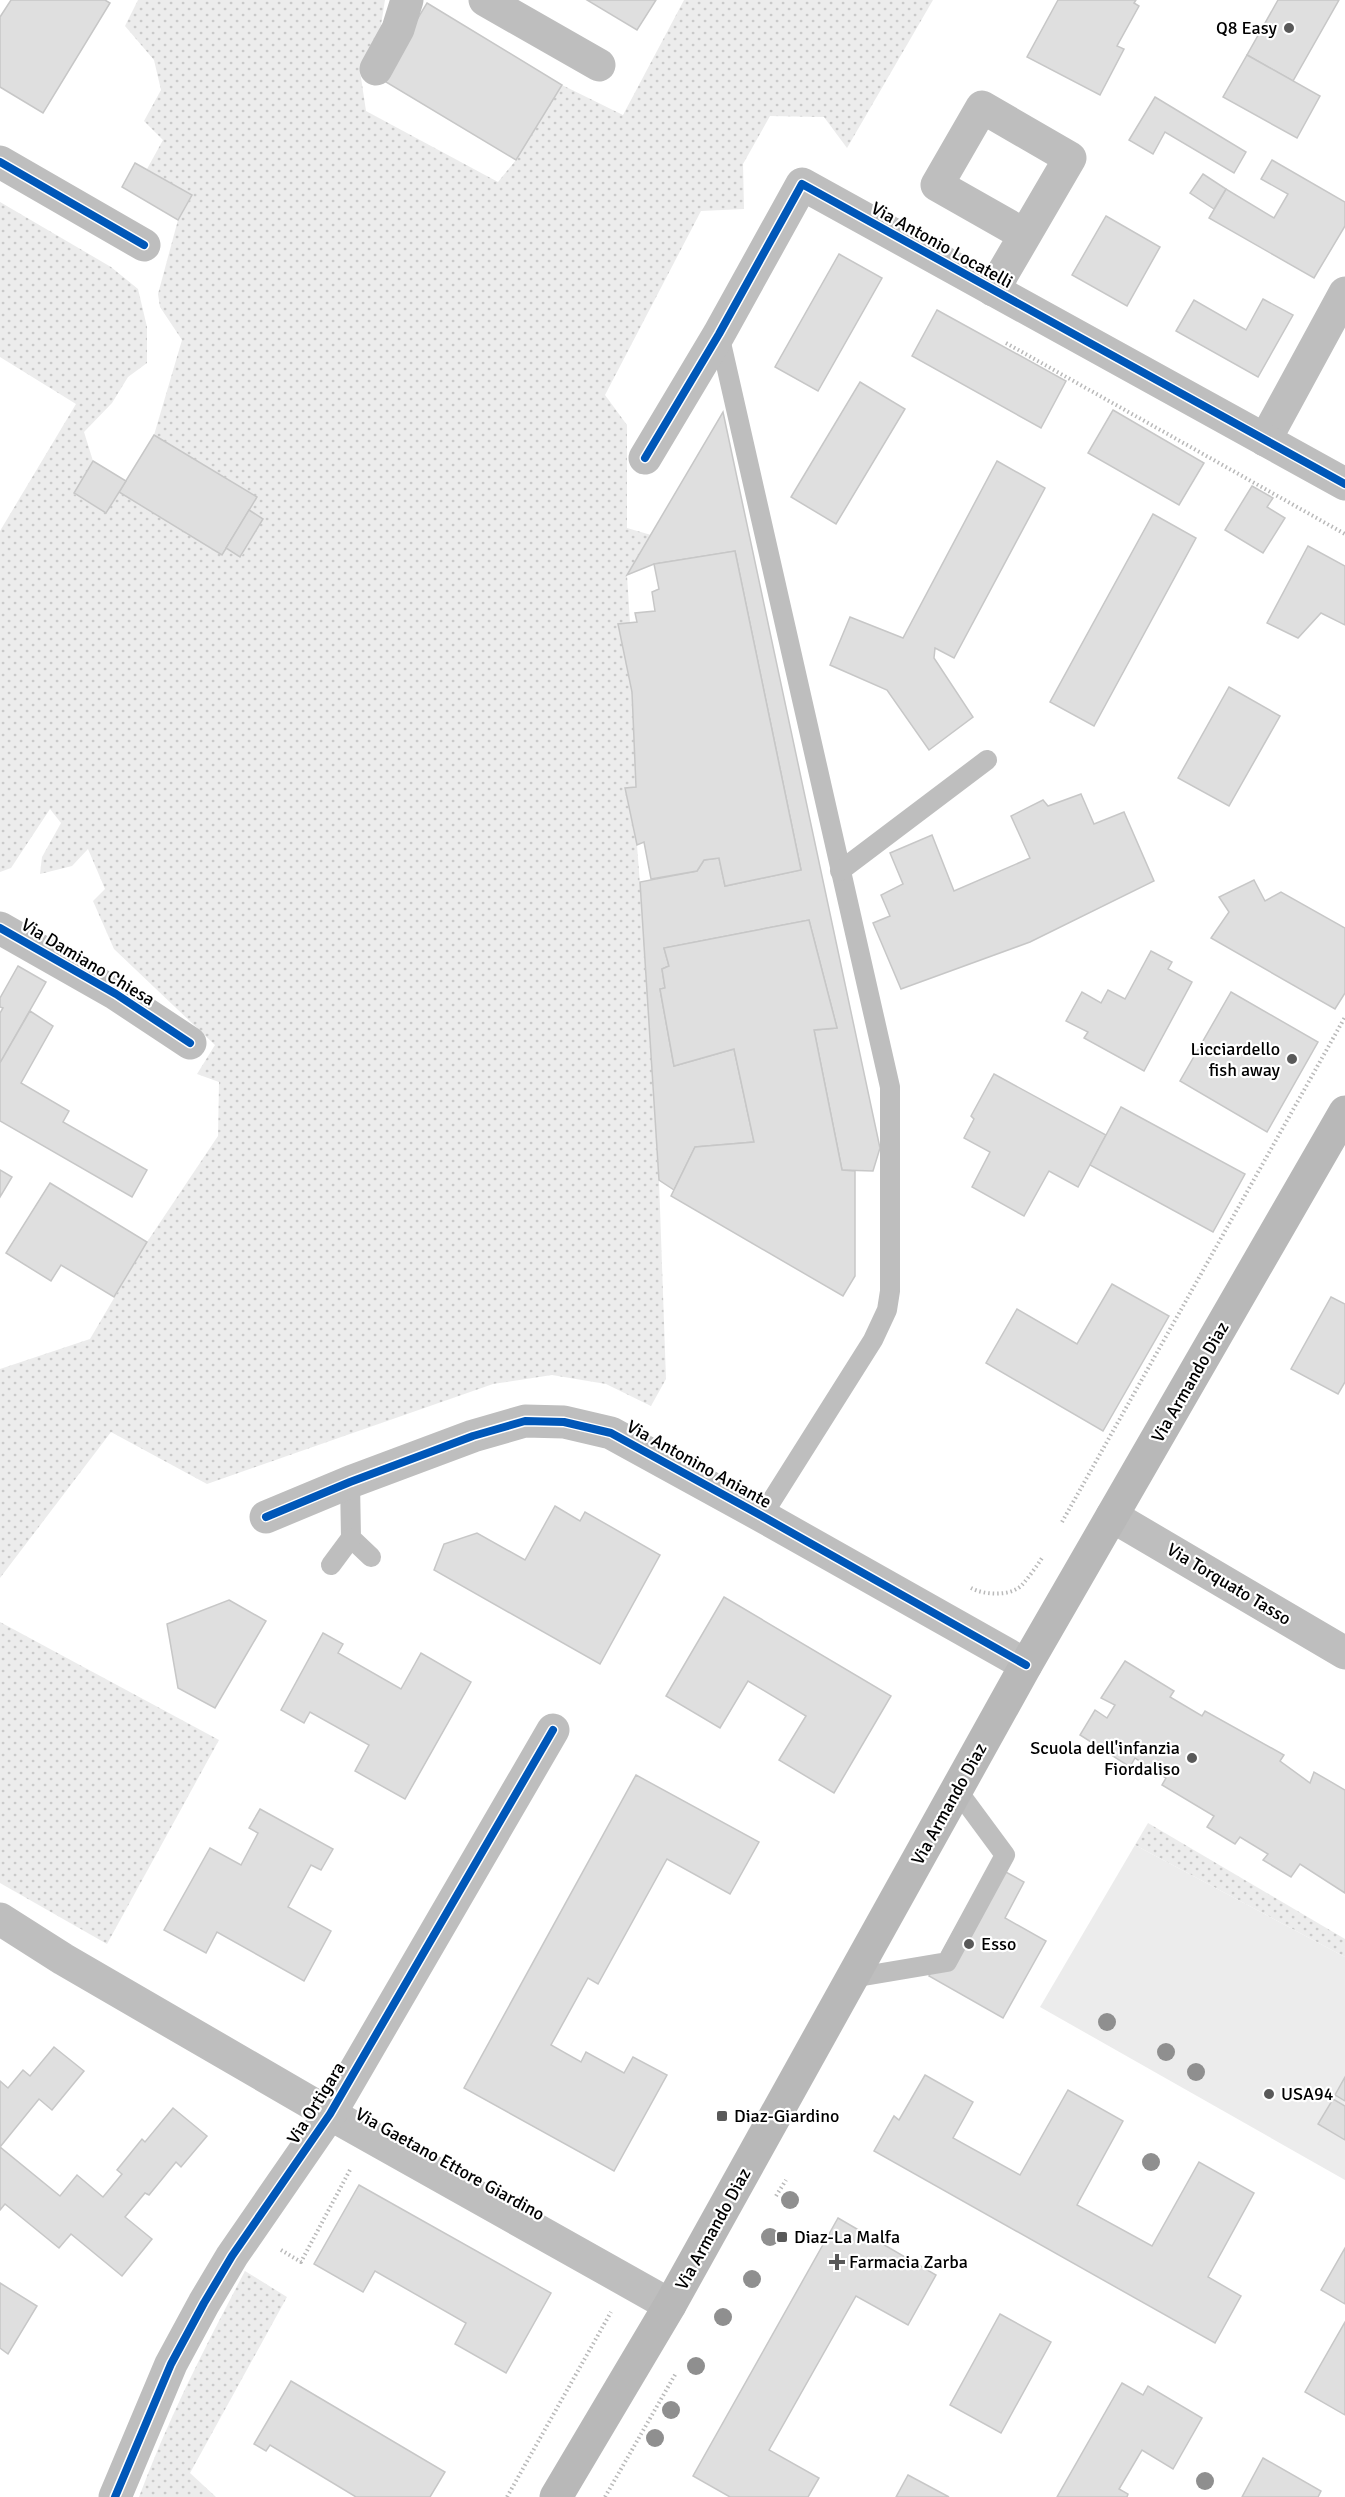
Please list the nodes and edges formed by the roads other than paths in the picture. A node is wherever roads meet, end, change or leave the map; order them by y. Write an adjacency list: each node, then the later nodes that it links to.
1 (407, 0): 4 (street)
2 (485, 0): 3 (street)
3 (599, 65)
4 (376, 69)
5 (0, 162): 7 (street)
6 (1025, 236): 8 (street)
7 (144, 245)
8 (993, 290): 10 (street, Via Antonio Locatelli); 11 (street, Via Antonio Locatelli)
9 (1345, 293): 11 (street)
10 (718, 334): 12 (street, Via Antonio Locatelli); 15 (lane)
11 (1264, 440): 13 (street, Via Antonio Locatelli)
12 (645, 458)
13 (1345, 484)
14 (987, 760): 15 (lane)
15 (840, 871): 20 (lane)
16 (0, 928): 17 (street, Via Damiano Chiesa)
17 (190, 1043)
18 (1345, 1112): 21 (main road, Via Armando Diaz)
19 (350, 1482): 20 (street, Via Antonino Aniante); 22 (street, Via Antonino Aniante); 23 (lane)
20 (762, 1516): 27 (street, Via Antonino Aniante)
21 (1112, 1516): 26 (street, Via Torquato Tasso); 27 (main road, Via Armando Diaz)
22 (266, 1517)
23 (351, 1538): 24 (lane); 25 (lane)
24 (371, 1557)
25 (331, 1565)
26 (1345, 1653)
27 (1026, 1665): 29 (main road, Via Armando Diaz)
28 (553, 1730): 32 (street, Via Ortigara)
29 (957, 1790): 31 (main road, Via Armando Diaz); 31 (lane)
30 (0, 1919): 32 (street, Via Gaetano Ettore Giardino)
31 (852, 1978): 33 (main road, Via Armando Diaz)
32 (330, 2114): 33 (street, Via Gaetano Ettore Giardino); 34 (street, Via Ortigara)
33 (670, 2305): 35 (main road, Via Armando Diaz)
34 (115, 2497)
35 (556, 2497)

